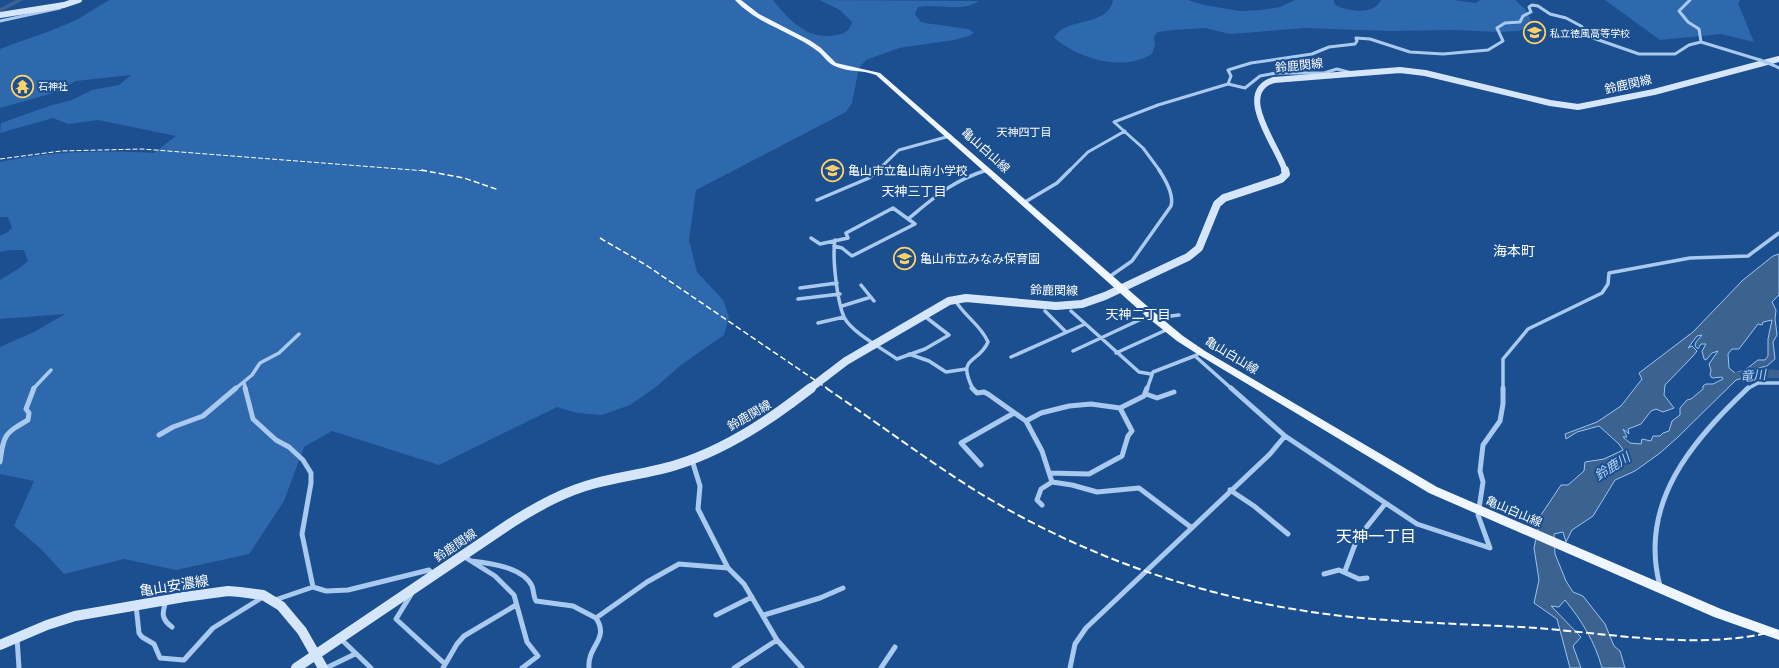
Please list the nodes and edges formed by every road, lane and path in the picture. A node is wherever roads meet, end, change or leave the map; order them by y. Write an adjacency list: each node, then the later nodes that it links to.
1 (79, 0): 4 (main road)
2 (738, 0): 13 (main road, 亀山白山線)
3 (1690, 0): 7 (street)
4 (64, 6): 5 (main road); 6 (street)
5 (0, 15)
6 (0, 21)
7 (1701, 42): 9 (street, bridge); 11 (street)
8 (1779, 59): 10 (main road, 鈴鹿関線)
9 (1779, 68)
10 (1353, 74): 11 (street); 26 (main road, 鈴鹿関線)
11 (1228, 84): 12 (street)
12 (1125, 131): 16 (street); 22 (street)
13 (950, 136): 14 (main road, 亀山白山線); 15 (street)
14 (987, 170): 16 (main road, 亀山白山線); 17 (street)
15 (817, 200)
16 (1025, 202): 22 (main road, 亀山白山線)
17 (908, 219): 20 (street); 21 (street)
18 (1779, 233): 71 (street)
19 (811, 238): 20 (street)
20 (835, 240): 21 (street)
21 (834, 246): 23 (street)
22 (1109, 277): 26 (main road, 亀山白山線)
23 (837, 283): 25 (street); 27 (street)
24 (861, 285): 28 (street)
25 (800, 288)
26 (1122, 288): 31 (main road, 鈴鹿関線); 38 (main road, 亀山白山線)
27 (840, 294): 29 (street); 32 (street)
28 (871, 297): 30 (street); 32 (street)
29 (798, 299)
30 (874, 300)
31 (955, 300): 35 (main road, 鈴鹿関線); 51 (street)
32 (842, 306): 37 (street)
33 (1044, 311): 42 (street)
34 (1071, 311): 40 (street)
35 (923, 315): 45 (main road, 鈴鹿関線); 48 (street)
36 (1179, 315): 38 (street)
37 (844, 317): 39 (street); 45 (street)
38 (1152, 317): 41 (main road, 亀山白山線); 44 (street)
39 (818, 323)
40 (1085, 324): 42 (street); 44 (street)
41 (1166, 330): 47 (street); 49 (main road, 亀山白山線)
42 (1066, 332): 50 (street)
43 (299, 334): 54 (street)
44 (1101, 338): 46 (street); 47 (street)
45 (876, 344): 48 (street); 63 (main road, 鈴鹿関線, bridge)
46 (1073, 351)
47 (1116, 353): 53 (street)
48 (909, 354): 51 (street)
49 (1199, 355): 53 (street); 62 (street); 71 (main road, 亀山白山線)
50 (1011, 357)
51 (966, 369): 59 (street)
52 (51, 370): 64 (street)
53 (1151, 374): 57 (street)
54 (244, 383): 61 (street); 80 (street)
55 (1779, 383): 82 (street)
56 (1174, 392): 57 (street)
57 (1146, 394): 58 (street)
58 (1120, 408): 60 (street); 66 (street)
59 (1014, 413): 60 (street); 65 (street)
60 (1026, 421): 66 (street)
61 (159, 435)
62 (1285, 436): 68 (street); 69 (street)
63 (692, 460): 74 (main road, 鈴鹿関線); 75 (street)
64 (0, 462)
65 (981, 465)
66 (1049, 473): 67 (street)
67 (1052, 482): 70 (street); 72 (street)
68 (1230, 490): 72 (street); 73 (street)
69 (1385, 504): 71 (street); 76 (street)
70 (1042, 505)
71 (1482, 512): 82 (main road, 亀山白山線)
72 (1192, 528): 113 (street)
73 (1288, 534)
74 (467, 558): 78 (main road, 鈴鹿関線); 89 (street); 92 (street)
75 (728, 568): 85 (street); 92 (street)
76 (1345, 571): 77 (street); 79 (street)
77 (1324, 574)
78 (434, 575): 80 (street); 83 (main road, 鈴鹿関線)
79 (1366, 578)
80 (313, 587): 87 (street)
81 (843, 588): 91 (street)
82 (1658, 588): 94 (main road, 亀山白山線)
83 (413, 589): 100 (main road, 鈴鹿関線); 102 (street)
84 (264, 596): 86 (main road, 亀山安濃線); 87 (main road, 亀山安濃線); 88 (street)
85 (752, 597): 90 (street); 91 (street)
86 (166, 600): 88 (main road, 亀山安濃線); 93 (street)
87 (274, 600): 100 (main road, 亀山安濃線)
88 (136, 605): 95 (main road, 亀山安濃線)
89 (516, 605): 102 (street); 108 (street)
90 (716, 616)
91 (764, 616): 96 (street)
92 (596, 618): 109 (street)
93 (172, 627)
94 (1779, 635)
95 (17, 638): 98 (main road, 亀山安濃線); 103 (street)
96 (777, 640): 110 (street); 111 (street)
97 (343, 641): 101 (street)
98 (0, 645)
99 (895, 647): 112 (street)
100 (315, 654): 104 (main road, 鈴鹿関線); 105 (main road, 亀山安濃線)
101 (355, 654): 106 (street); 107 (street)
102 (444, 666)
103 (19, 668)
104 (296, 668)
105 (323, 668)
106 (326, 668)
107 (371, 668)
108 (522, 668)
109 (589, 668)
110 (734, 668)
111 (802, 668)
112 (881, 668)
113 (1070, 668)

